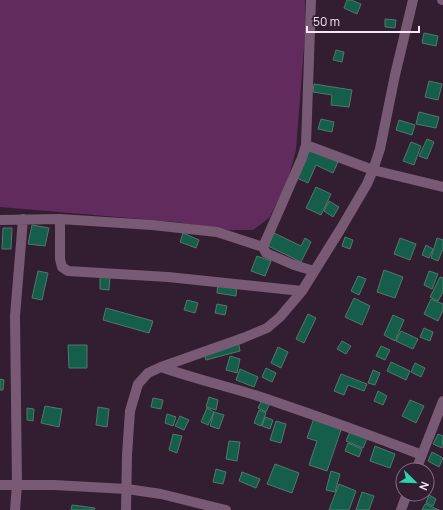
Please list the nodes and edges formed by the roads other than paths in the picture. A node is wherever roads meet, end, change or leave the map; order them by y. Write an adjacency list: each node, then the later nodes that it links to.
1 (311, 0): 3 (street)
2 (413, 0): 4 (street)
3 (306, 145): 4 (street); 9 (street)
4 (373, 170): 5 (street); 10 (street)
5 (443, 187)
6 (22, 219): 7 (street); 8 (street); 17 (street)
7 (60, 219): 9 (street); 11 (street)
8 (0, 220)
9 (263, 247): 10 (street)
10 (314, 271): 11 (street)
11 (302, 291): 12 (street)
12 (161, 367): 14 (street); 18 (street)
13 (443, 401): 14 (street)
14 (422, 455): 15 (street)
15 (419, 462)
16 (0, 485): 17 (street)
17 (17, 485): 18 (street); 19 (street)
18 (127, 488): 20 (street); 21 (street)
19 (15, 510)
20 (126, 510)
21 (226, 510)

